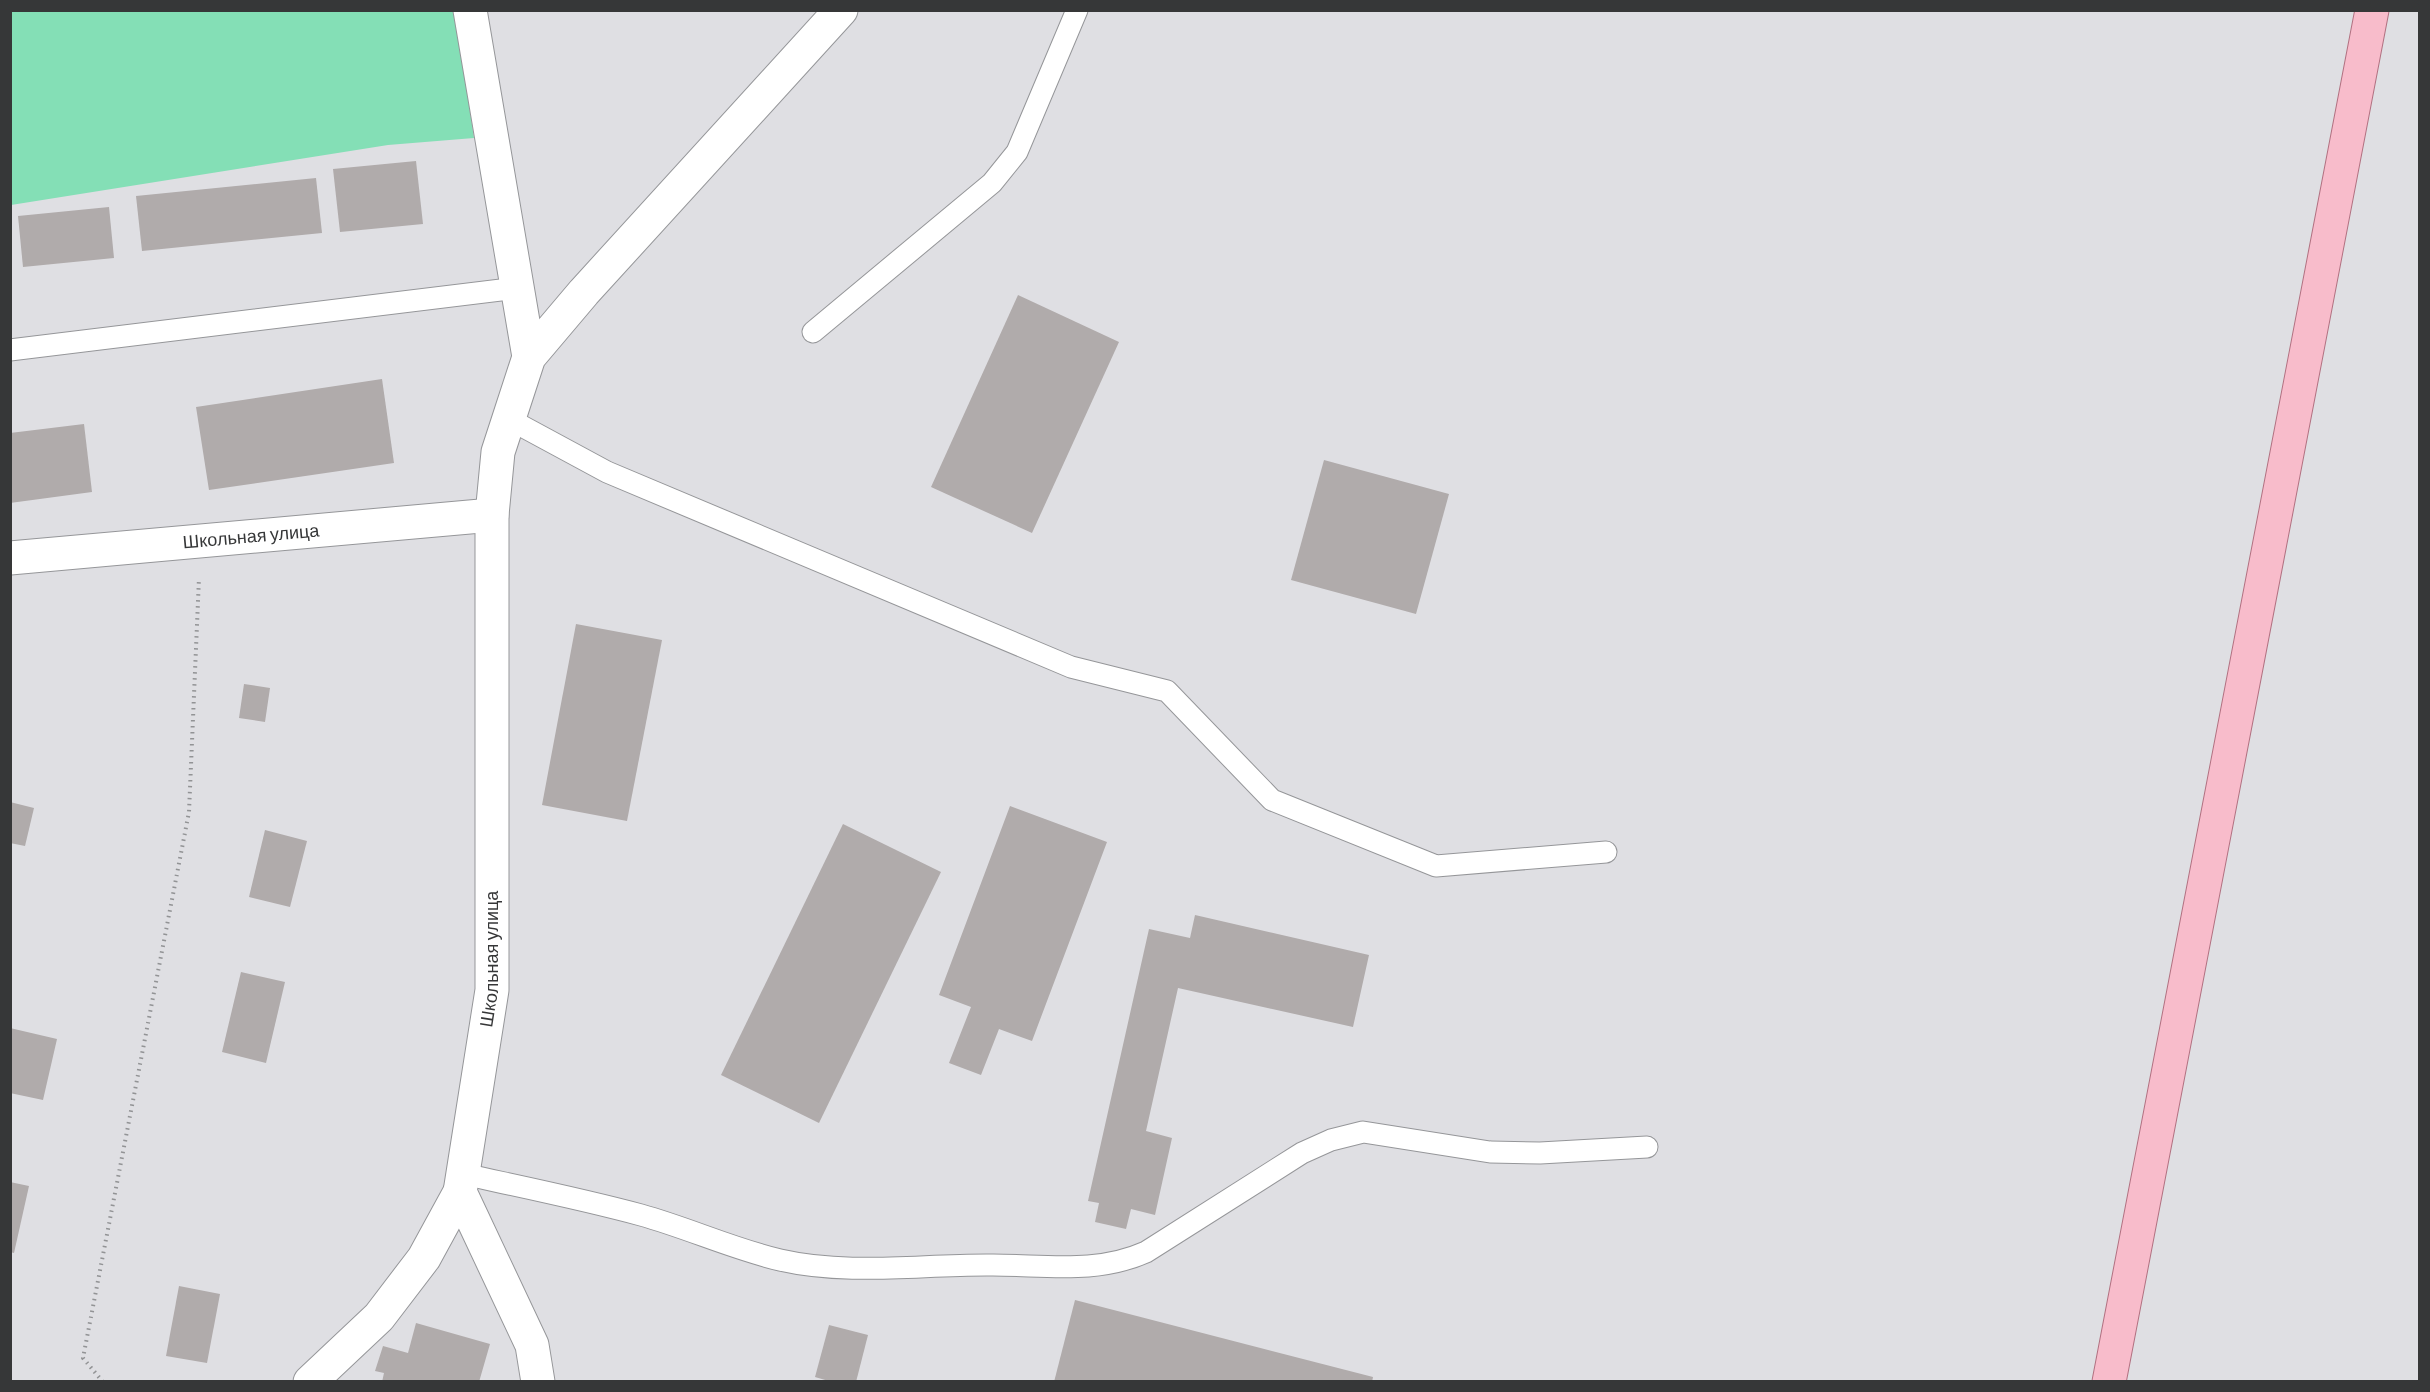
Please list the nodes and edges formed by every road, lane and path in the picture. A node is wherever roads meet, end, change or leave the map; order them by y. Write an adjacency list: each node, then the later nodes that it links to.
1 (470, 10): 5 (street)
2 (841, 10): 8 (street)
3 (1077, 10): 6 (lane)
4 (2372, 10): 19 (main road)
5 (517, 288): 7 (lane); 8 (street)
6 (813, 333)
7 (10, 351)
8 (529, 357): 9 (street, Школьная улица)
9 (507, 418): 10 (street, Школьная улица); 13 (lane)
10 (492, 515): 11 (street, Школьная улица); 15 (street, Школьная улица)
11 (200, 540): 12 (street, Школьная улица); 16 (path)
12 (10, 558)
13 (1606, 852)
14 (1647, 1146): 15 (lane)
15 (462, 1183): 17 (street); 18 (street)
16 (103, 1382)
17 (310, 1382)
18 (538, 1382)
19 (2109, 1382)

